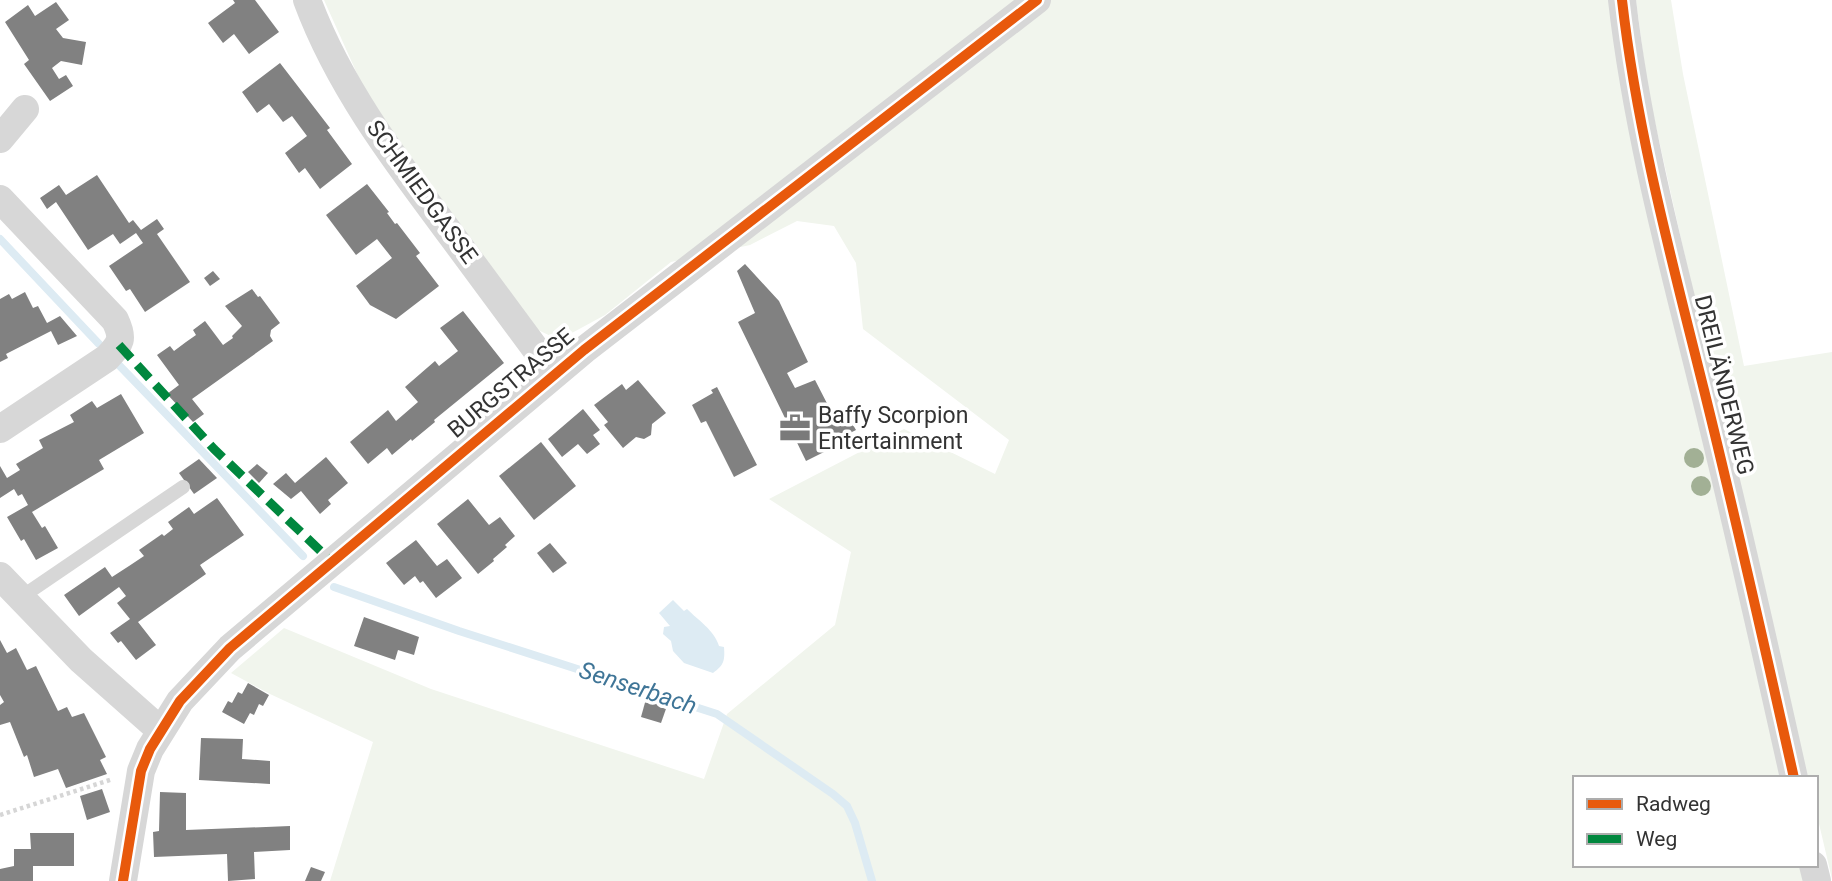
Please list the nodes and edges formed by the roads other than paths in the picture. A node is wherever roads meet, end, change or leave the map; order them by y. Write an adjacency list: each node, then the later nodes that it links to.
1 (307, 0): 7 (street, SCHMIEDGASSE)
2 (1037, 0): 7 (street, BURGSTRASSE)
3 (1622, 0): 13 (street, DREILÄNDERWEG)
4 (25, 109): 5 (street)
5 (0, 139)
6 (0, 199): 8 (street)
7 (554, 374): 12 (street, BURGSTRASSE)
8 (0, 429)
9 (183, 487): 11 (lane)
10 (0, 576): 11 (street)
11 (20, 598): 12 (street)
12 (160, 730): 14 (street, BURGSTRASSE)
13 (1794, 776)
14 (123, 881)

